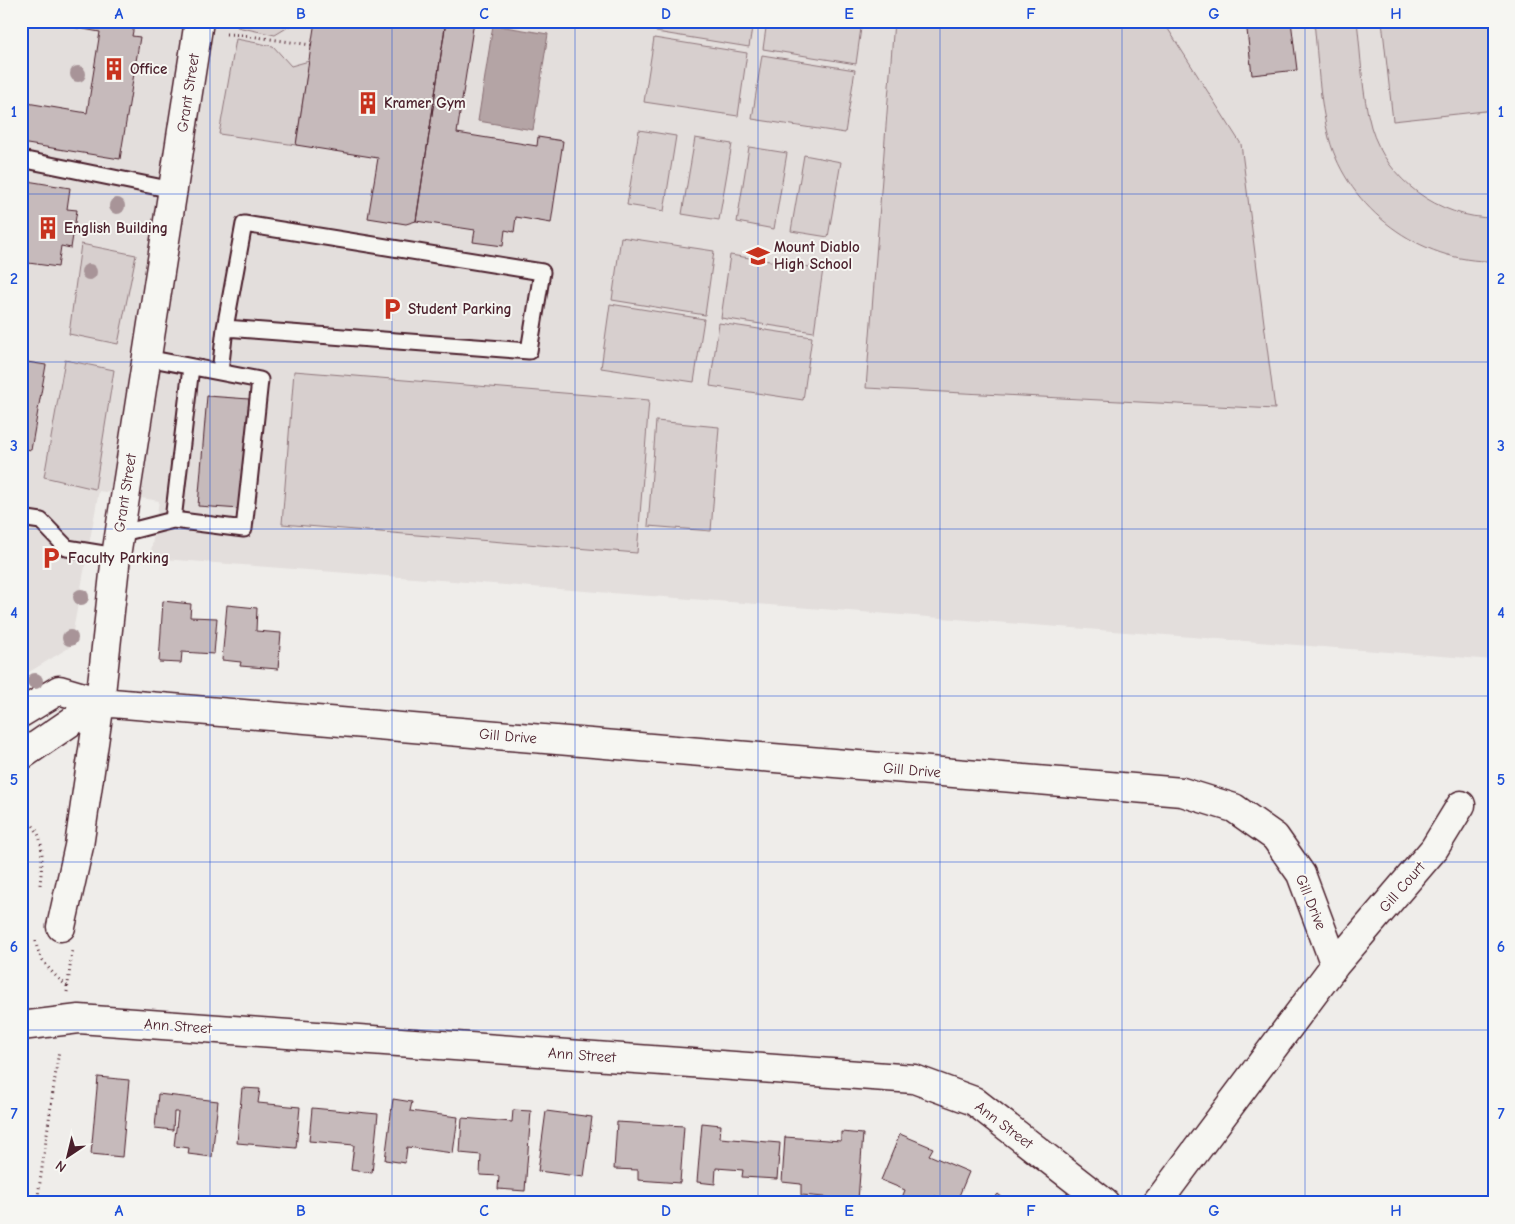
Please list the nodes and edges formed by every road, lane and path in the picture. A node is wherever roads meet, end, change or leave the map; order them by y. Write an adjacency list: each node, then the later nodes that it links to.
1 (199, 27): 2 (path); 4 (street, Grant Street)
2 (311, 45)
3 (21, 159): 4 (lane)
4 (173, 190): 6 (street, Grant Street)
5 (225, 328): 5 (lane); 8 (lane)
6 (147, 358): 7 (lane); 11 (street, Grant Street)
7 (191, 367): 8 (lane); 10 (lane)
8 (220, 372): 10 (lane)
9 (21, 518): 11 (lane)
10 (173, 520): 11 (lane)
11 (117, 545): 12 (street, Grant Street)
12 (100, 702): 13 (street, Gill Drive); 14 (street); 16 (street, Grant Street); 17 (street, Gill Drive)
13 (21, 713)
14 (21, 756)
15 (1461, 805): 17 (street, Gill Court)
16 (61, 927): 18 (path)
17 (1335, 965): 23 (street)
18 (67, 993)
19 (21, 1026): 22 (street, Ann Street)
20 (58, 1054): 21 (path)
21 (37, 1203)
22 (1104, 1203)
23 (1157, 1203)

